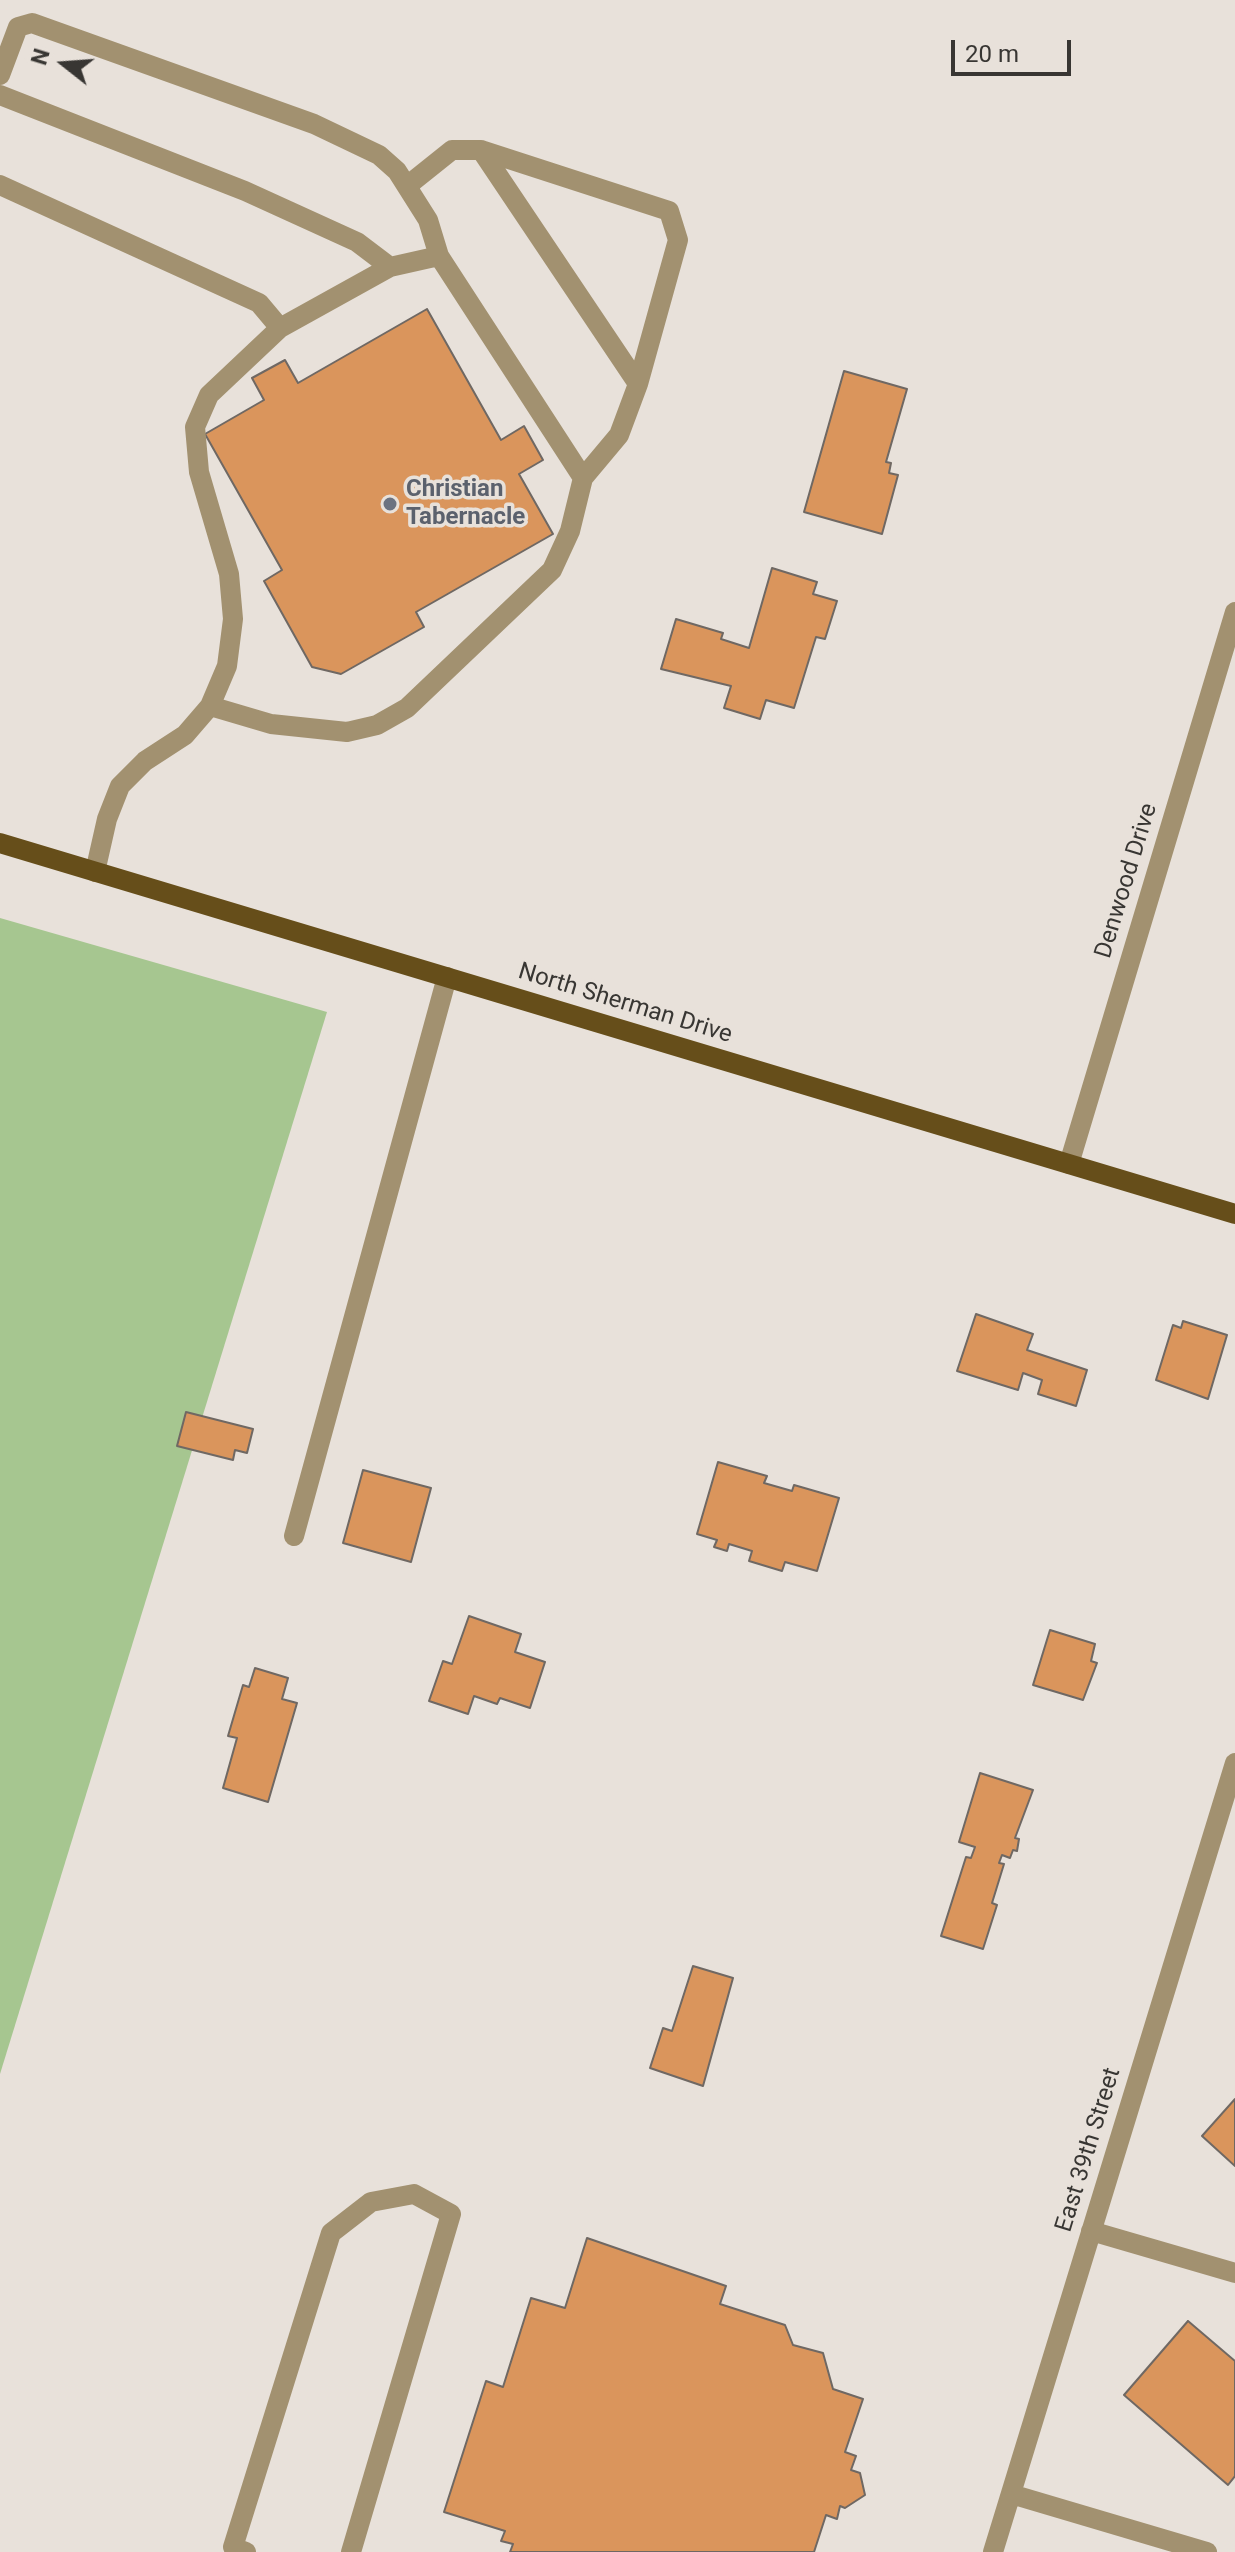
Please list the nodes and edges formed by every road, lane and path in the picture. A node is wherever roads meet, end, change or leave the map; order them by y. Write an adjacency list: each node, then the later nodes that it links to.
1 (0, 75): 5 (street)
2 (0, 95): 7 (street)
3 (481, 150): 5 (street); 9 (street); 9 (street)
4 (0, 185): 8 (street)
5 (407, 186): 6 (street)
6 (439, 256): 7 (street); 10 (street)
7 (390, 267): 8 (street)
8 (280, 328): 12 (street)
9 (638, 384): 10 (street)
10 (583, 478): 12 (street)
11 (1235, 612): 16 (street, Denwood Drive)
12 (210, 706): 14 (street)
13 (0, 843): 14 (main road, North Sherman Drive)
14 (95, 872): 15 (main road, North Sherman Drive)
15 (447, 977): 16 (main road, North Sherman Drive); 18 (street)
16 (1069, 1164): 17 (main road, North Sherman Drive)
17 (1235, 1214)
18 (294, 1536)
19 (1235, 1763): 20 (street, East 39th Street)
20 (1091, 2231): 21 (street); 22 (street, East 39th Street)
21 (1235, 2273)
22 (1011, 2494): 25 (street, East 39th Street); 26 (street)
23 (246, 2552): 24 (street)
24 (351, 2552)
25 (993, 2552)
26 (1207, 2552)

